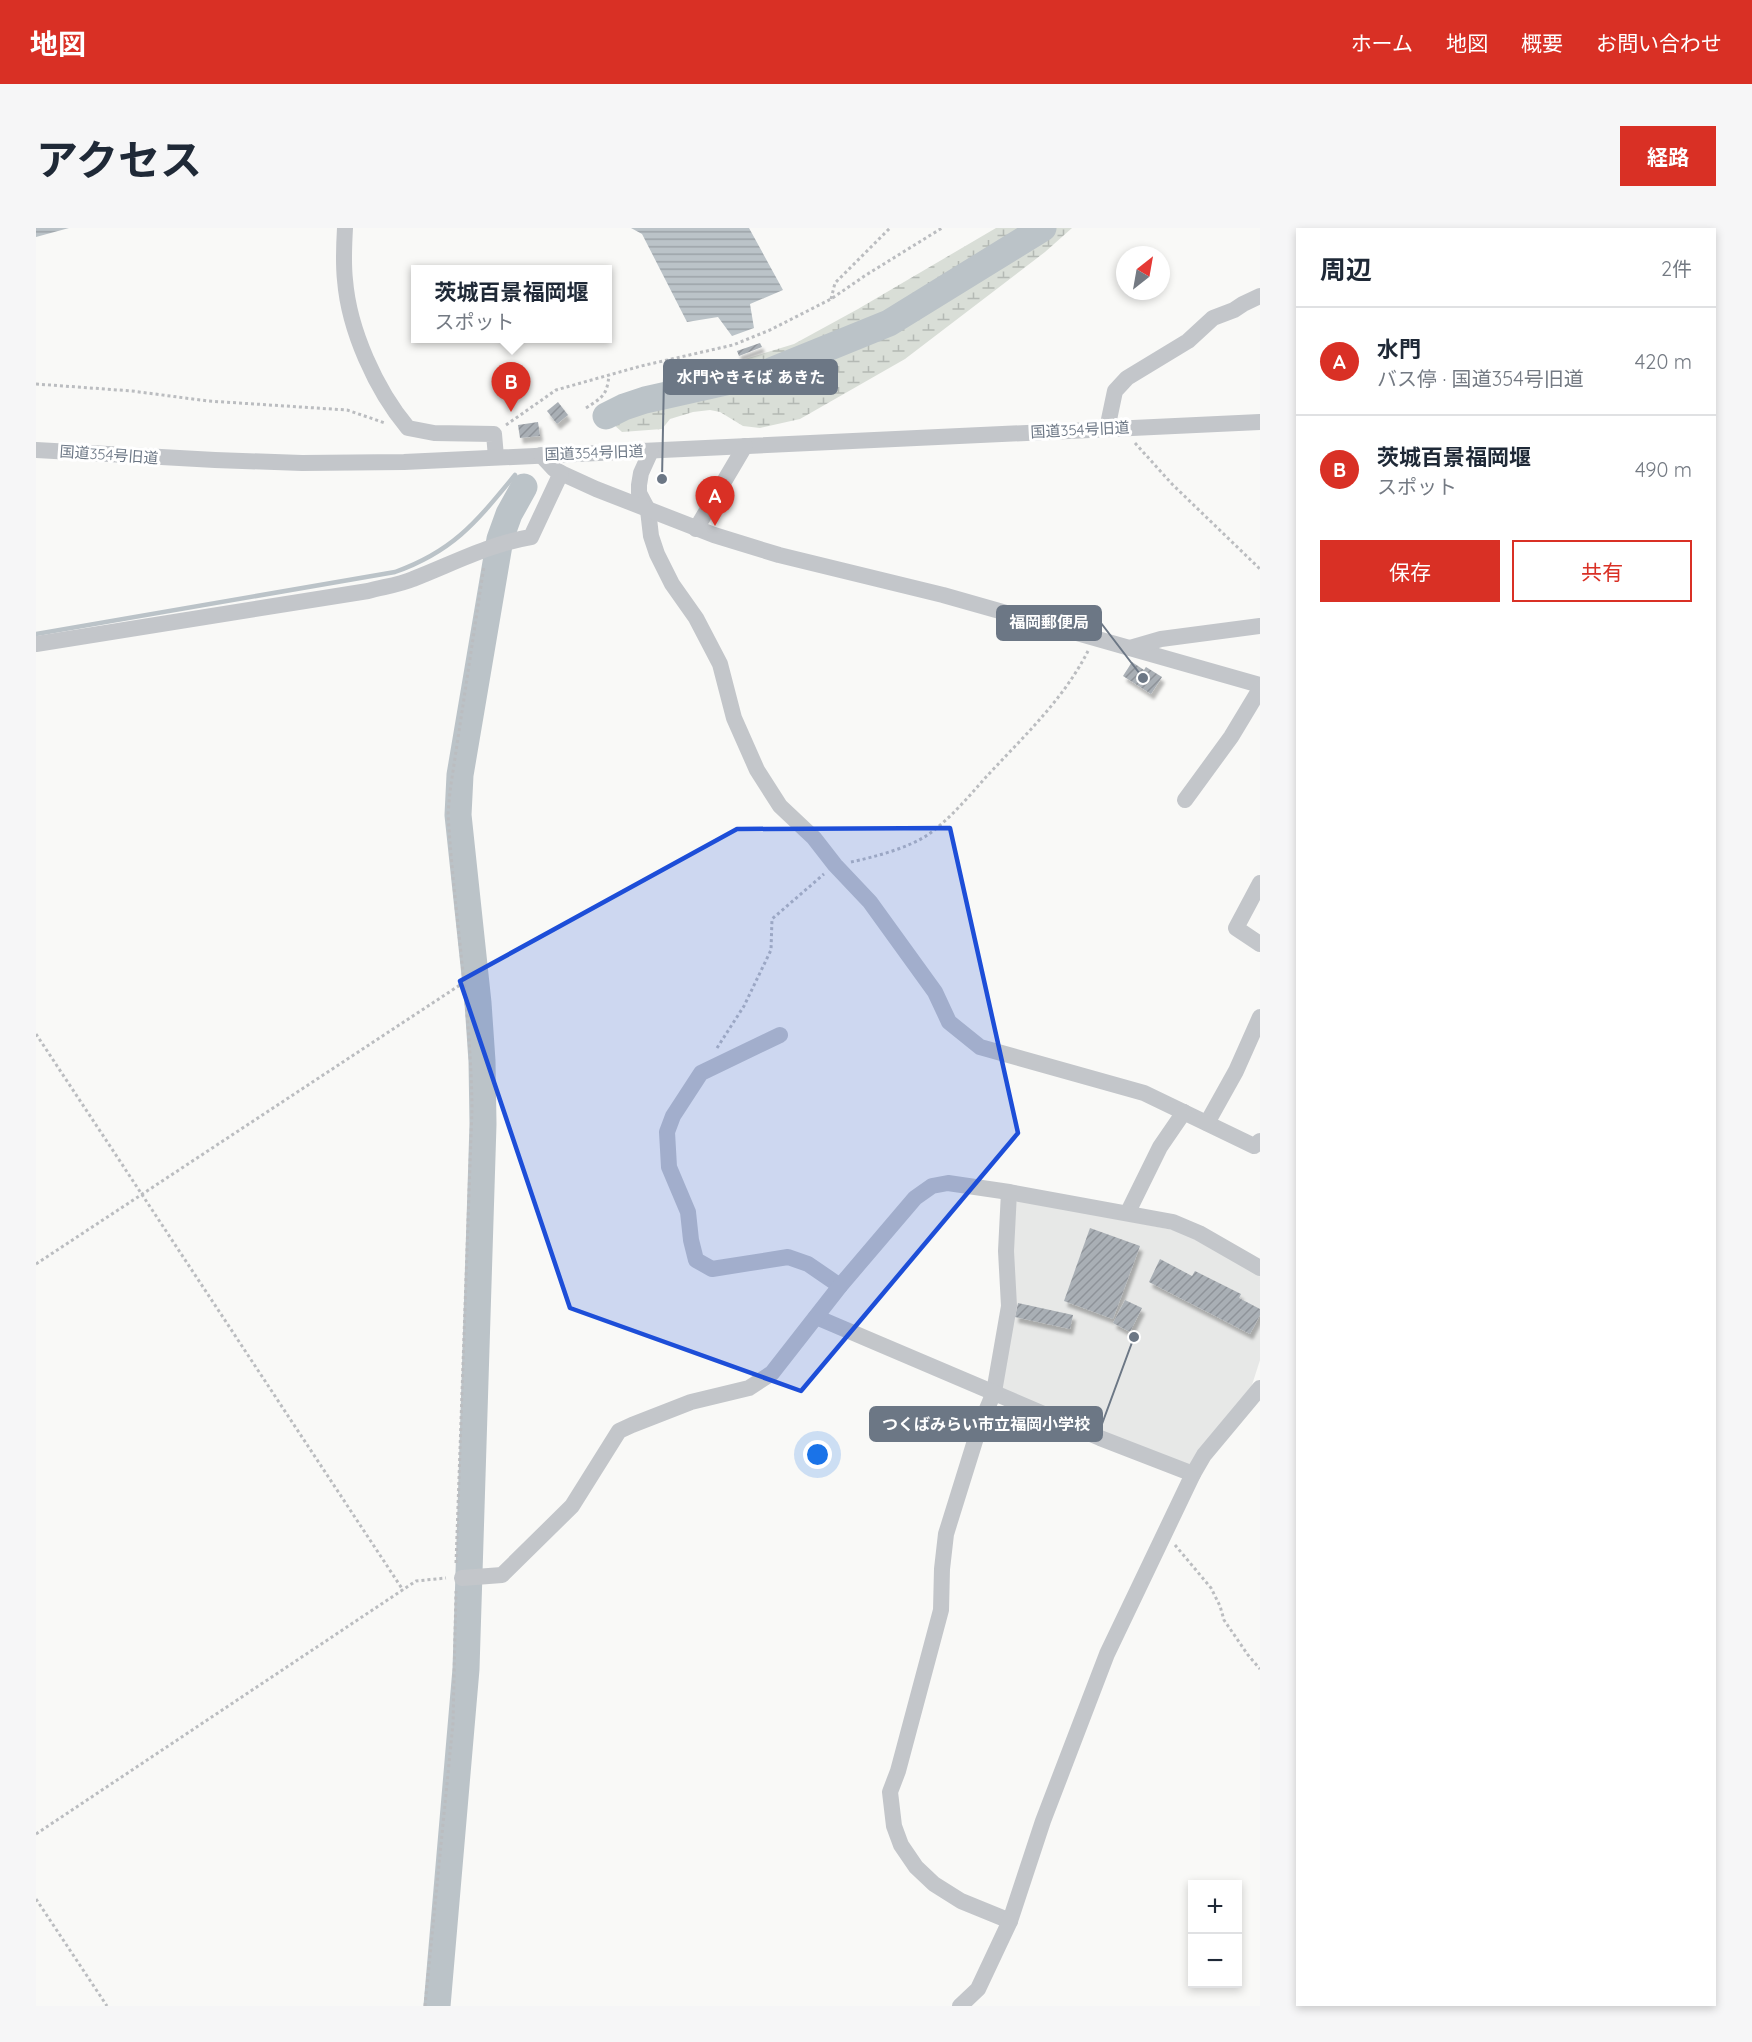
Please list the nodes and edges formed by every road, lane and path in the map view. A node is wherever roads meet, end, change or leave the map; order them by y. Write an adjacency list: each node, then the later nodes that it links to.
1 (345, 228): 10 (street)
2 (890, 228): 5 (path)
3 (942, 228): 5 (path)
4 (1260, 296): 11 (street)
5 (831, 299): 6 (path)
6 (609, 375): 8 (path); 12 (path)
7 (36, 384): 10 (path)
8 (586, 408)
9 (1260, 422): 11 (street, 国道354号旧道)
10 (408, 428): 12 (street)
11 (1114, 429): 13 (street, 国道354号旧道); 22 (path)
12 (494, 434): 17 (street)
13 (745, 446): 15 (street, 国道354号旧道); 20 (street)
14 (36, 450): 17 (street, 国道354号旧道)
15 (651, 451): 16 (street, 国道354号旧道); 19 (street)
16 (541, 455): 17 (street, 国道354号旧道); 18 (street)
17 (496, 457)
18 (561, 473): 19 (street); 21 (street)
19 (648, 510): 20 (street); 29 (street)
20 (696, 529): 24 (street)
21 (489, 548): 25 (street); 32 (path)
22 (1260, 569)
23 (1260, 626): 26 (street)
24 (1094, 639): 26 (street); 29 (path)
25 (36, 644)
26 (1130, 648): 27 (street)
27 (1260, 687): 28 (street)
28 (1185, 800)
29 (835, 865): 36 (path); 37 (street)
30 (1260, 883): 31 (street)
31 (1260, 944)
32 (463, 983): 41 (path); 51 (path)
33 (1260, 1017): 38 (street)
34 (36, 1034): 41 (path)
35 (780, 1035): 36 (street)
36 (701, 1073): 45 (street)
37 (1184, 1112): 38 (street); 42 (street)
38 (1207, 1123): 39 (street)
39 (1260, 1141)
40 (1009, 1192): 42 (street); 45 (street); 48 (street)
41 (142, 1195): 43 (path); 52 (path)
42 (1128, 1212): 44 (street)
43 (36, 1264)
44 (1260, 1268)
45 (840, 1286): 46 (street)
46 (816, 1317): 48 (street); 51 (street)
47 (1260, 1388): 49 (street)
48 (994, 1392): 49 (street); 56 (street)
49 (1193, 1474): 50 (street)
50 (1165, 1535): 53 (path); 56 (street)
51 (465, 1578): 52 (path); 58 (path)
52 (404, 1590): 54 (path)
53 (1260, 1669)
54 (36, 1834)
55 (36, 1899): 57 (path)
56 (1010, 1921): 59 (street)
57 (107, 2006)
58 (425, 2006)
59 (960, 2006)

